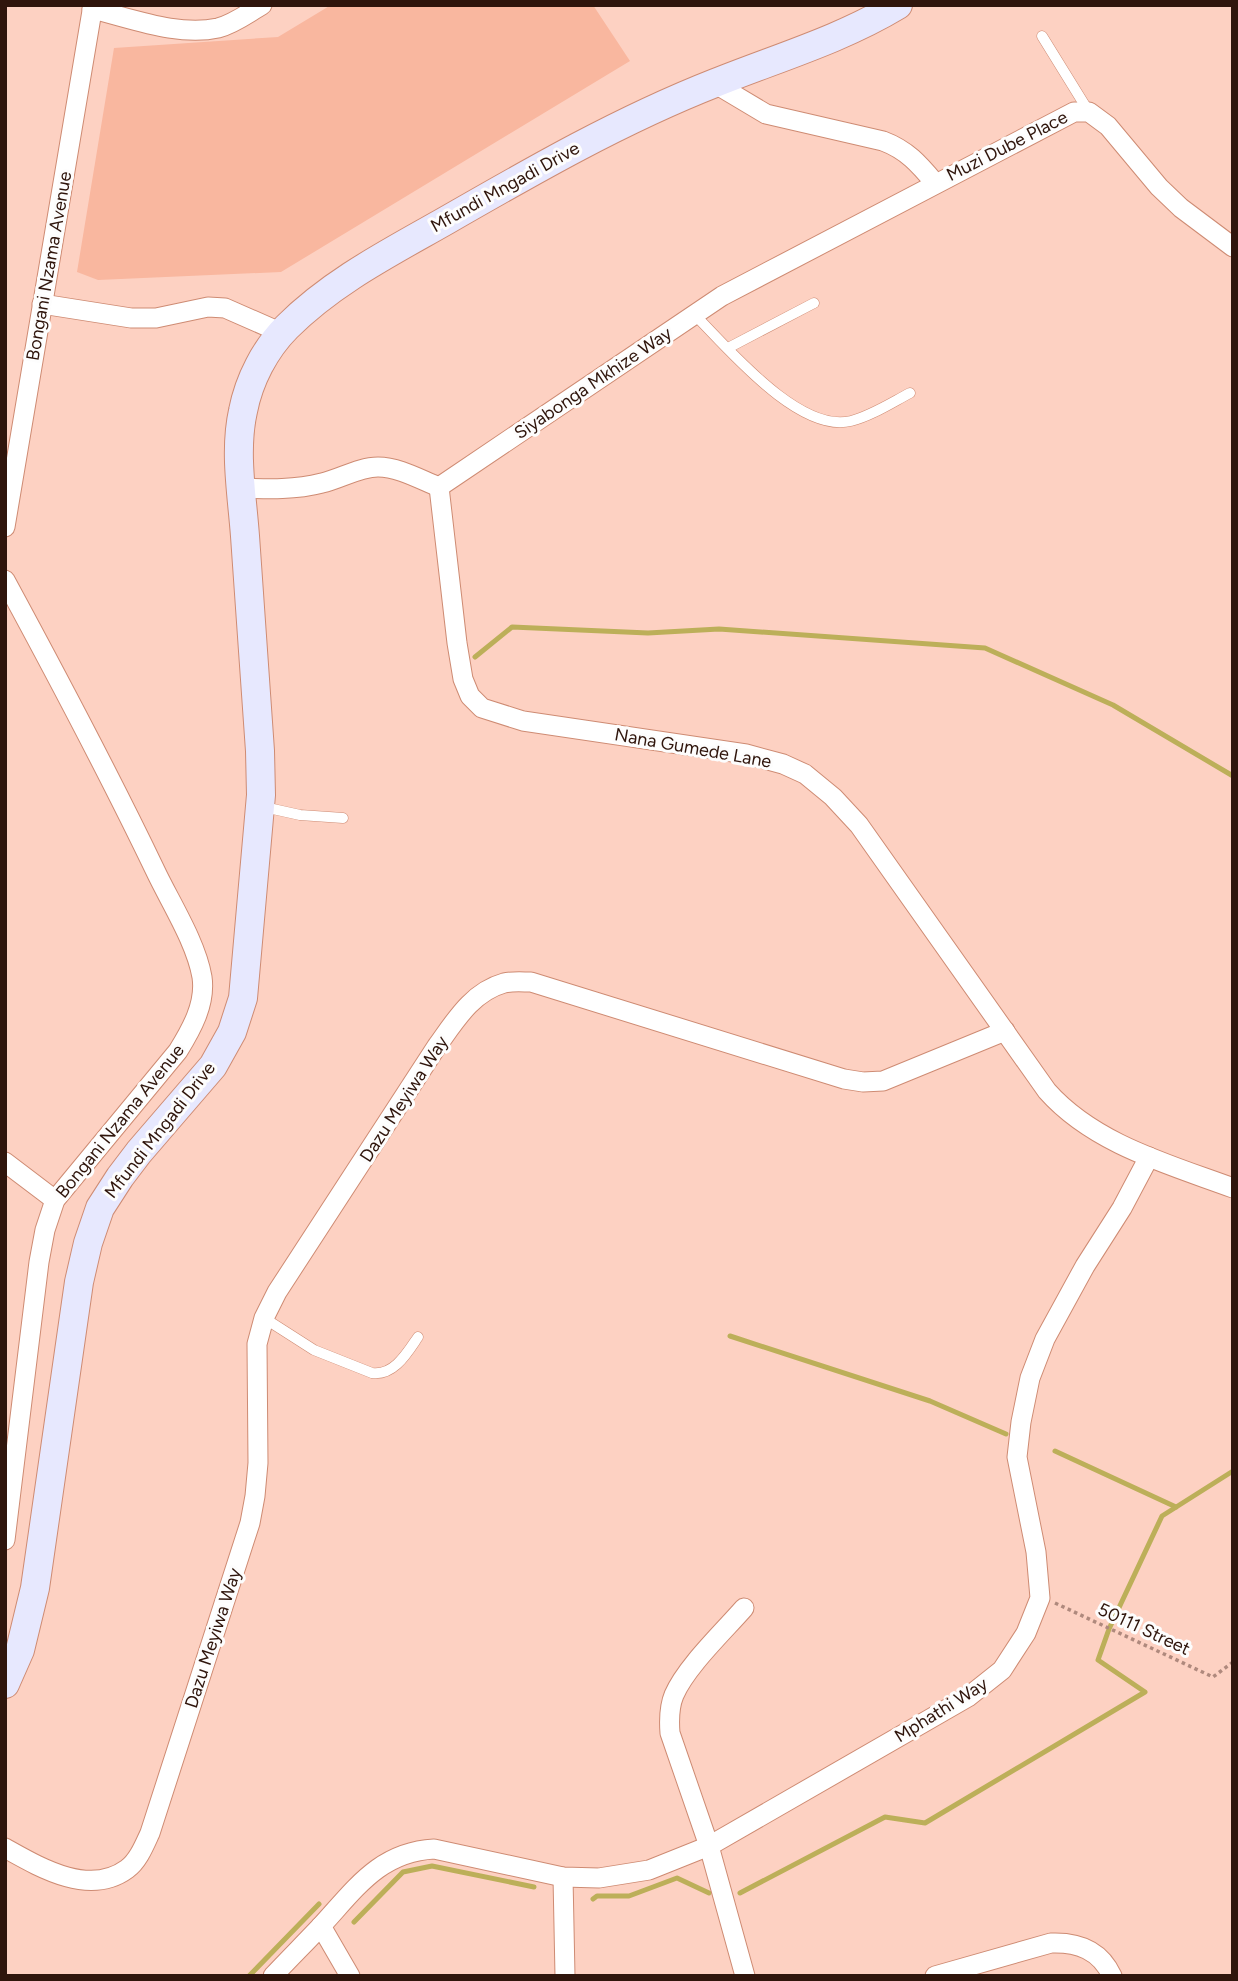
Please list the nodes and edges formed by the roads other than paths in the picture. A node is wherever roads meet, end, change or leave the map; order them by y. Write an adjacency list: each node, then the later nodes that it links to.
1 (262, 5): 3 (street)
2 (898, 5): 5 (street, Mfundi Mngadi Drive)
3 (92, 7): 10 (street, Bongani Nzama Avenue)
4 (1042, 37): 6 (lane)
5 (714, 83): 7 (street, Muzi Dube Place); 12 (street, Mfundi Mngadi Drive)
6 (1089, 112): 7 (street, Muzi Dube Place); 8 (street, Muzi Dube Place)
7 (935, 183): 11 (street, Siyabonga Mkhize Way)
8 (1233, 247)
9 (814, 303): 13 (lane)
10 (43, 304): 12 (street); 17 (street, Bongani Nzama Avenue)
11 (694, 314): 13 (lane); 15 (street, Siyabonga Mkhize Way)
12 (282, 332): 16 (street, Mfundi Mngadi Drive)
13 (728, 348): 14 (lane)
14 (910, 393)
15 (439, 487): 16 (street); 21 (street, Nana Gumede Lane)
16 (241, 488): 19 (street, Mfundi Mngadi Drive)
17 (5, 527)
18 (5, 580): 25 (street, Bongani Nzama Avenue)
19 (260, 807): 20 (lane); 30 (street, Mfundi Mngadi Drive)
20 (343, 818)
21 (1005, 1031): 22 (street); 26 (street, Dazu Meyiwa Way)
22 (1149, 1157): 24 (street); 31 (street, Mphathi Way)
23 (5, 1162): 25 (street)
24 (1233, 1188)
25 (55, 1200): 28 (street, Bongani Nzama Avenue)
26 (264, 1318): 27 (lane); 32 (street, Dazu Meyiwa Way)
27 (418, 1337)
28 (5, 1540)
29 (744, 1608): 31 (street)
30 (5, 1684)
31 (709, 1846): 33 (street, Mphathi Way); 39 (street)
32 (5, 1848)
33 (563, 1877): 34 (street, Mphathi Way); 38 (street)
34 (321, 1926): 36 (street); 37 (street)
35 (1111, 1974): 40 (street)
36 (273, 1976)
37 (350, 1976)
38 (565, 1976)
39 (745, 1976)
40 (935, 1976)

